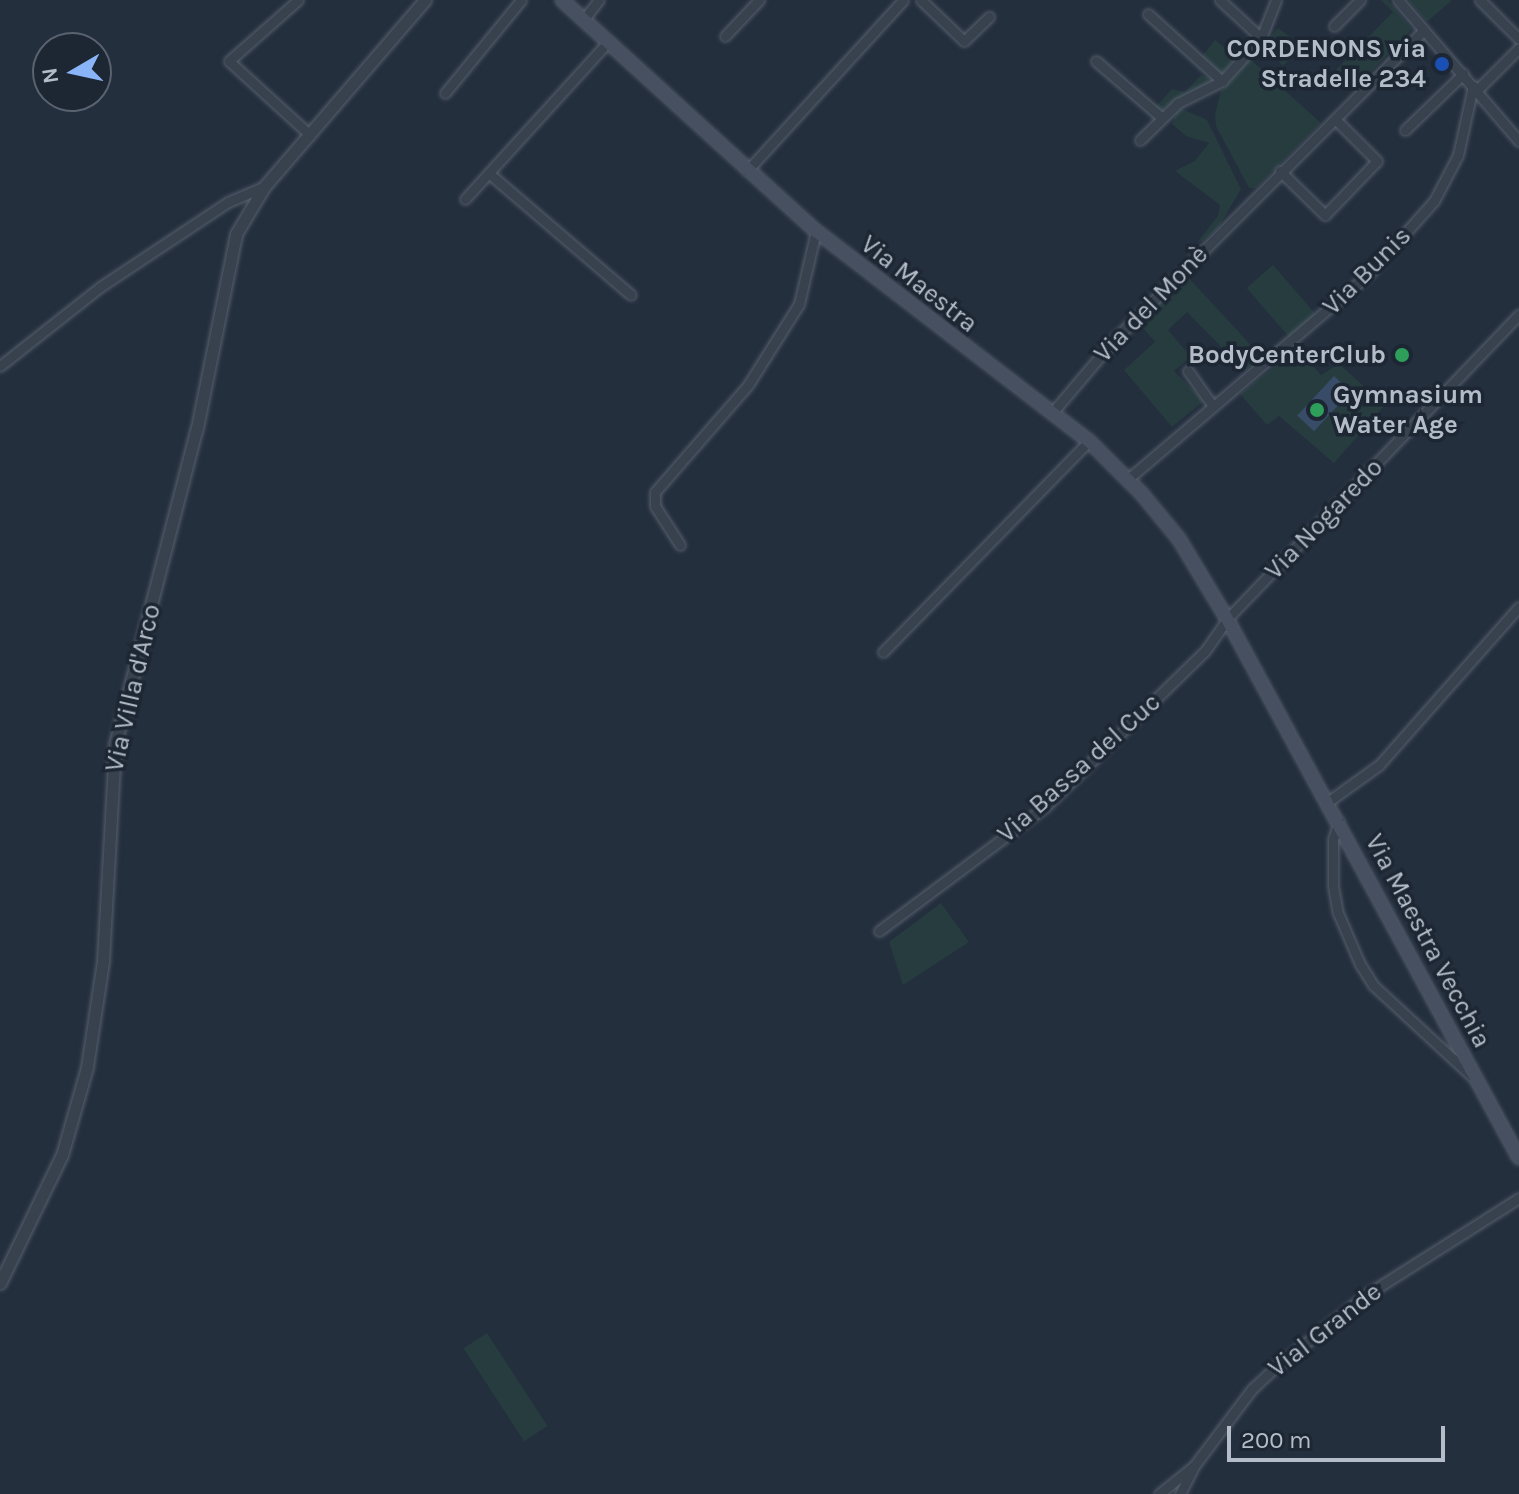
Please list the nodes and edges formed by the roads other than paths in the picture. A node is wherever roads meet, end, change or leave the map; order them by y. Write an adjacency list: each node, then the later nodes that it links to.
1 (298, 0): 32 (street)
2 (425, 0): 32 (street, Via Villa d'Arco)
3 (521, 0): 28 (street)
4 (562, 0): 16 (main road, Via Maestra)
5 (599, 0): 16 (street)
6 (759, 0): 19 (street)
7 (903, 0): 35 (street)
8 (921, 0): 15 (street)
9 (1220, 0): 20 (street)
10 (1276, 0): 20 (street)
11 (1360, 0): 17 (street)
12 (1398, 0): 18 (street)
13 (1480, 0): 21 (street)
14 (1148, 14): 26 (street)
15 (989, 17)
16 (584, 19): 22 (main road, Via Maestra)
17 (1334, 26)
18 (1424, 30): 25 (street); 30 (street, Via del Monè)
19 (725, 36)
20 (1261, 38): 26 (street)
21 (1519, 39)
22 (609, 41): 35 (main road, Via Maestra); 37 (street)
23 (1519, 48): 27 (street)
24 (1096, 61): 29 (street)
25 (1463, 74): 27 (street); 31 (street)
26 (1222, 81): 29 (street)
27 (1475, 88): 34 (street); 45 (street, Via Bunis)
28 (445, 93)
29 (1162, 118): 33 (street)
30 (1335, 119): 36 (street, Via del Monè); 36 (street)
31 (1405, 130)
32 (310, 135): 38 (street, Via Villa d'Arco)
33 (1140, 140)
34 (1519, 141)
35 (747, 171): 40 (main road, Via Maestra)
36 (1280, 171): 46 (street, Via del Monè)
37 (491, 175): 39 (street); 41 (street)
38 (264, 187): 43 (street, Via Villa d'Arco); 59 (street, Via Villa d'Arco)
39 (465, 199)
40 (816, 231): 46 (main road, Via Maestra); 49 (street)
41 (631, 295)
42 (1519, 314): 51 (street, Via Nogaredo)
43 (0, 366)
44 (1188, 371): 45 (street)
45 (1213, 406): 48 (street, Via Bunis)
46 (1052, 413): 47 (main road, Via Maestra)
47 (1089, 441): 48 (main road, Via Maestra); 52 (street)
48 (1128, 479): 51 (main road, Via Maestra)
49 (680, 545)
50 (1517, 613): 53 (street)
51 (1227, 619): 53 (main road, Via Maestra Vecchia); 55 (street, Via Bassa del Cuc)
52 (883, 652)
53 (1329, 801): 54 (main road, Via Maestra Vecchia)
54 (1339, 821): 56 (main road, Via Maestra Vecchia); 56 (street, Via Maestra Vecchia)
55 (879, 931)
56 (1477, 1081): 57 (main road, Via Maestra Vecchia)
57 (1519, 1158)
58 (1519, 1198): 60 (street, Vial Grande)
59 (0, 1283)
60 (1194, 1466): 61 (street, Vial Grande); 62 (street)
61 (1159, 1494)
62 (1180, 1494)

